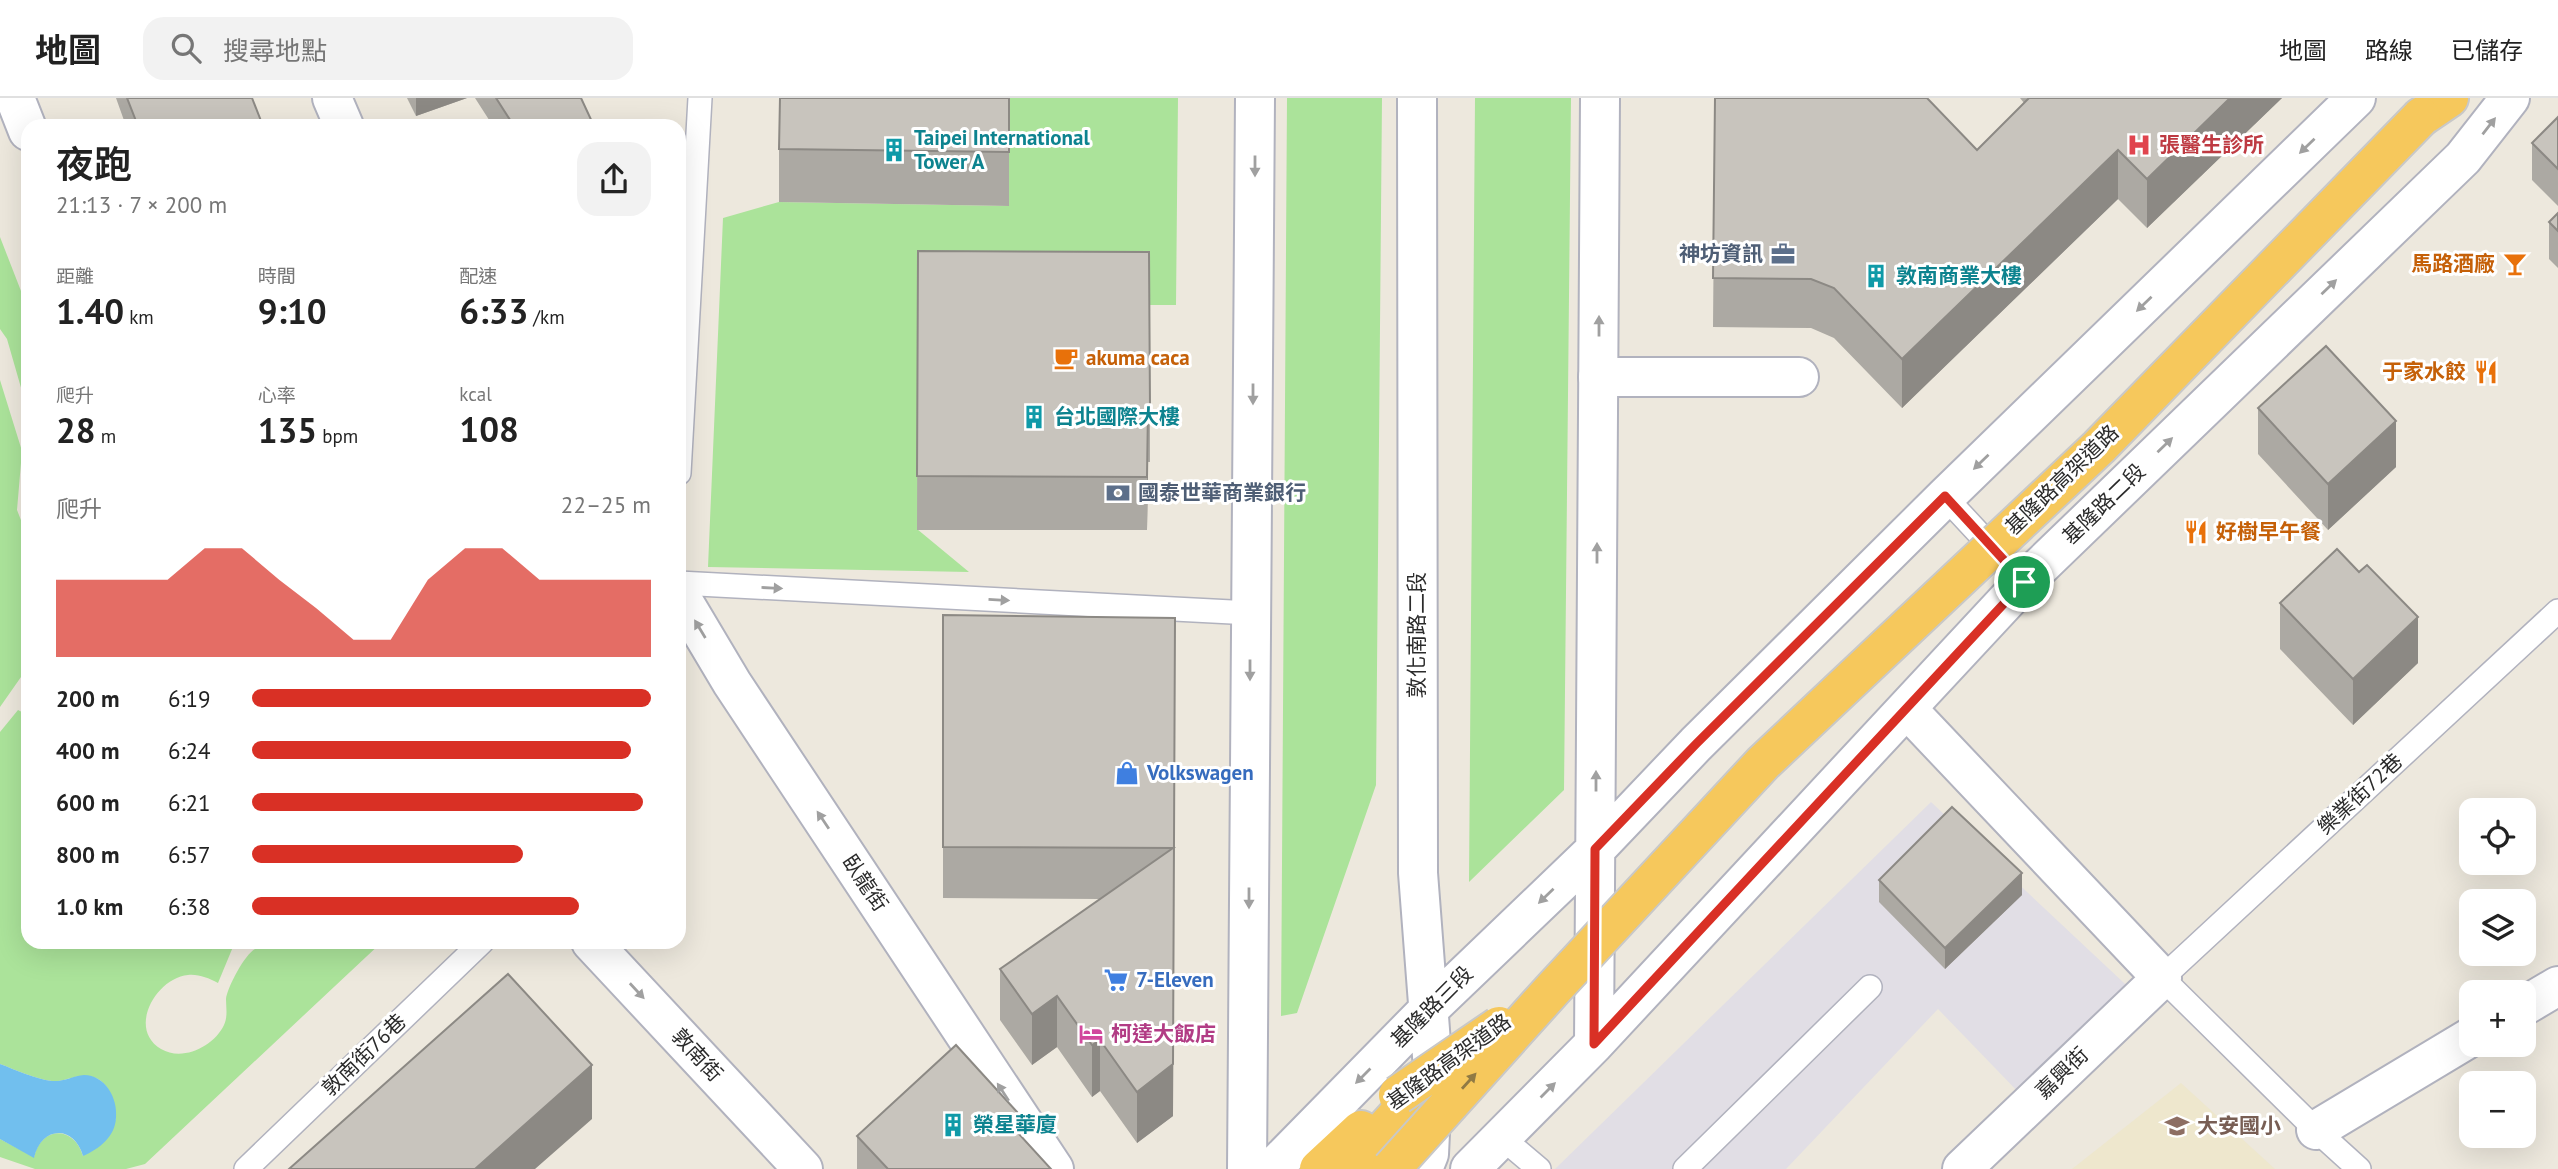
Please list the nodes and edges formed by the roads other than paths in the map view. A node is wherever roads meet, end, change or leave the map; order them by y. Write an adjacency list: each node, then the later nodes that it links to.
1 (15, 98): 10 (main road)
2 (332, 98): 11 (main road)
3 (700, 98): 12 (lane)
4 (1255, 98): 20 (main road, one-way to 20)
5 (1417, 98): 30 (main road, 敦化南路二段)
6 (1600, 98): 13 (main road, one-way to 6)
7 (2356, 98): 15 (main road, one-way to 15)
8 (2510, 98): 16 (main road, 基隆路二段, one-way to 8)
9 (2434, 104): 28 (highway, 基隆路高架道路, bridge)
10 (23, 119)
11 (342, 119)
12 (686, 348)
13 (1598, 377): 14 (main road); 22 (main road, one-way to 13)
14 (1799, 377)
15 (1945, 496): 16 (lane); 22 (main road)
16 (2024, 582): 21 (main road, 基隆路二段)
17 (686, 583): 20 (lane, one-way to 20)
18 (686, 606): 38 (main road, 臥龍街, one-way to 18)
19 (2558, 611): 25 (lane, 樂業街72巷)
20 (1251, 613): 39 (main road, one-way to 39)
21 (1907, 709): 25 (main road); 31 (main road, 基隆路二段)
22 (1595, 849): 30 (main road, 基隆路三段, one-way to 30); 31 (main road)
23 (475, 949): 36 (lane, 敦南街76巷)
24 (598, 949): 37 (main road, 敦南街, one-way to 37)
25 (2162, 978): 34 (lane); 48 (main road, 嘉興街)
26 (1870, 986): 47 (lane)
27 (2558, 986): 29 (main road)
28 (1553, 989): 41 (highway, 基隆路高架道路, bridge); 43 (highway, 基隆路高架道路, one-way to 28, bridge)
29 (2536, 999)
30 (1428, 1010): 33 (main road, 敦化南路二段); 40 (main road, 基隆路三段, one-way to 40)
31 (1594, 1044): 35 (main road, one-way to 31)
32 (2459, 1044): 34 (main road)
33 (1433, 1069): 42 (highway); 44 (main road, 敦化南路二段)
34 (2316, 1130): 49 (lane)
35 (1501, 1137): 45 (main road); 46 (lane)
36 (246, 1169)
37 (803, 1169)
38 (1054, 1169)
39 (1247, 1169)
40 (1272, 1169)
41 (1319, 1169)
42 (1349, 1169)
43 (1391, 1169)
44 (1423, 1169)
45 (1470, 1169)
46 (1539, 1169)
47 (1685, 1169)
48 (1962, 1169)
49 (2359, 1169)

